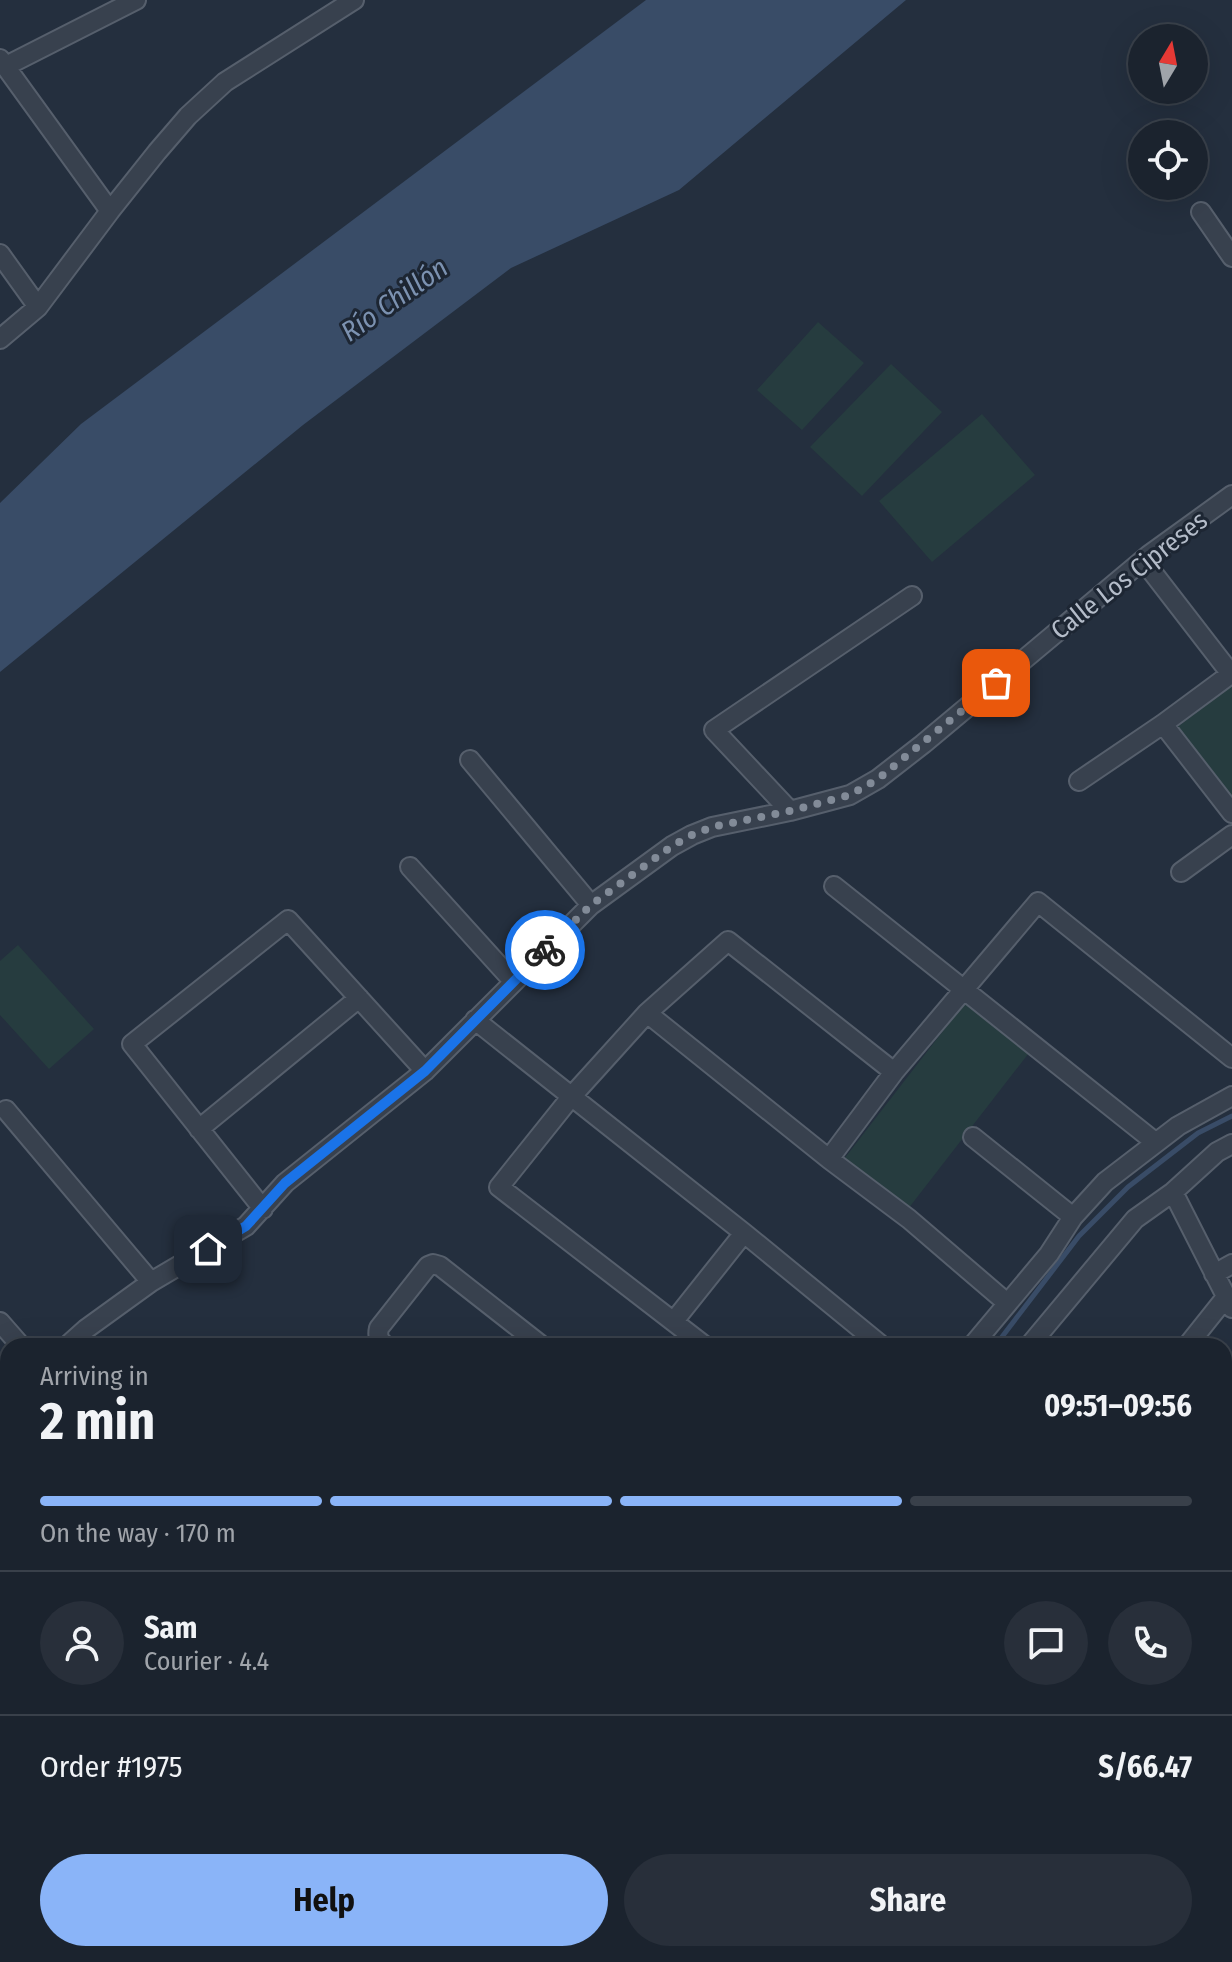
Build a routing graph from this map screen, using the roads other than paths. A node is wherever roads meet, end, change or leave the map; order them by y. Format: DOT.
graph roads {
  1 [pos="136,0"];
  2 [pos="354,0"];
  3 [pos="3,63"];
  4 [pos="110,211"];
  5 [pos="1201,212"];
  6 [pos="0,254"];
  7 [pos="1232,257"];
  8 [pos="38,307"];
  9 [pos="0,339"];
  10 [pos="1232,495"];
  11 [pos="1143,560"];
  12 [pos="912,596"];
  13 [pos="1231,674"];
  14 [pos="1163,724"];
  15 [pos="470,760"];
  16 [pos="1079,781"];
  17 [pos="790,811"];
  18 [pos="1232,813"];
  19 [pos="1232,835"];
  20 [pos="410,867"];
  21 [pos="1181,872"];
  22 [pos="834,886"];
  23 [pos="591,905"];
  24 [pos="513,981"];
  25 [pos="963,989"];
  26 [pos="359,998"];
  27 [pos="647,1013"];
  28 [pos="475,1020"];
  29 [pos="1232,1058"];
  30 [pos="425,1071"];
  31 [pos="894,1072"];
  32 [pos="1232,1096"];
  33 [pos="571,1097"];
  34 [pos="6,1110"];
  35 [pos="199,1129"];
  36 [pos="973,1137"];
  37 [pos="1155,1142"];
  38 [pos="1232,1144"];
  39 [pos="829,1159"];
  40 [pos="1173,1192"];
  41 [pos="263,1209"];
  42 [pos="1073,1217"];
  43 [pos="744,1233"];
  44 [pos="1232,1264"];
  45 [pos="1214,1274"];
  46 [pos="151,1282"];
  47 [pos="1229,1302"];
  48 [pos="1007,1303"];
  49 [pos="674,1321"];
  50 [pos="0,1322"];
  51 [pos="14,1338"];
  52 [pos="76,1338"];
  53 [pos="378,1338"];
  54 [pos="532,1338"];
  55 [pos="695,1338"];
  56 [pos="872,1338"];
  57 [pos="979,1338"];
  58 [pos="1036,1338"];
  59 [pos="1195,1338"];
  1 -- 3 [label="street"];
  2 -- 4 [label="street"];
  3 -- 4 [label="street"];
  4 -- 8 [label="street"];
  5 -- 7 [label="street"];
  6 -- 8 [label="street"];
  8 -- 9 [label="street"];
  10 -- 11 [label="street, Calle Los Cipreses"];
  11 -- 13 [label="street"];
  11 -- 17 [label="street, Calle Los Cipreses"];
  12 -- 17 [label="street"];
  13 -- 14 [label="street"];
  14 -- 16 [label="street"];
  14 -- 18 [label="street"];
  15 -- 23 [label="street"];
  17 -- 23 [label="street, Calle Los Cipreses"];
  19 -- 21 [label="street"];
  20 -- 24 [label="street"];
  22 -- 25 [label="street"];
  23 -- 24 [label="street, Calle Los Cipreses"];
  24 -- 28 [label="street, Calle Los Cipreses"];
  25 -- 29 [label="street"];
  25 -- 31 [label="street"];
  25 -- 37 [label="street"];
  26 -- 30 [label="street"];
  26 -- 35 [label="street"];
  26 -- 35 [label="street"];
  27 -- 31 [label="street"];
  27 -- 33 [label="street"];
  27 -- 39 [label="street"];
  28 -- 30 [label="street, Calle Los Cipreses"];
  28 -- 33 [label="street"];
  30 -- 41 [label="street, Calle Los Cipreses"];
  31 -- 39 [label="street"];
  32 -- 37 [label="street"];
  33 -- 43 [label="street"];
  33 -- 49 [label="street"];
  34 -- 46 [label="street"];
  35 -- 41 [label="street"];
  36 -- 42 [label="street"];
  37 -- 42 [label="street"];
  38 -- 40 [label="street"];
  39 -- 48 [label="street"];
  40 -- 45 [label="street"];
  40 -- 58 [label="street"];
  41 -- 46 [label="street, Calle Los Cipreses"];
  42 -- 48 [label="street"];
  43 -- 49 [label="street"];
  43 -- 56 [label="street"];
  44 -- 45 [label="street"];
  45 -- 47 [label="street"];
  46 -- 52 [label="street, Calle Los Cipreses"];
  47 -- 59 [label="street"];
  48 -- 57 [label="street"];
  49 -- 55 [label="street"];
  50 -- 51 [label="street"];
  53 -- 54 [label="street"];
}
